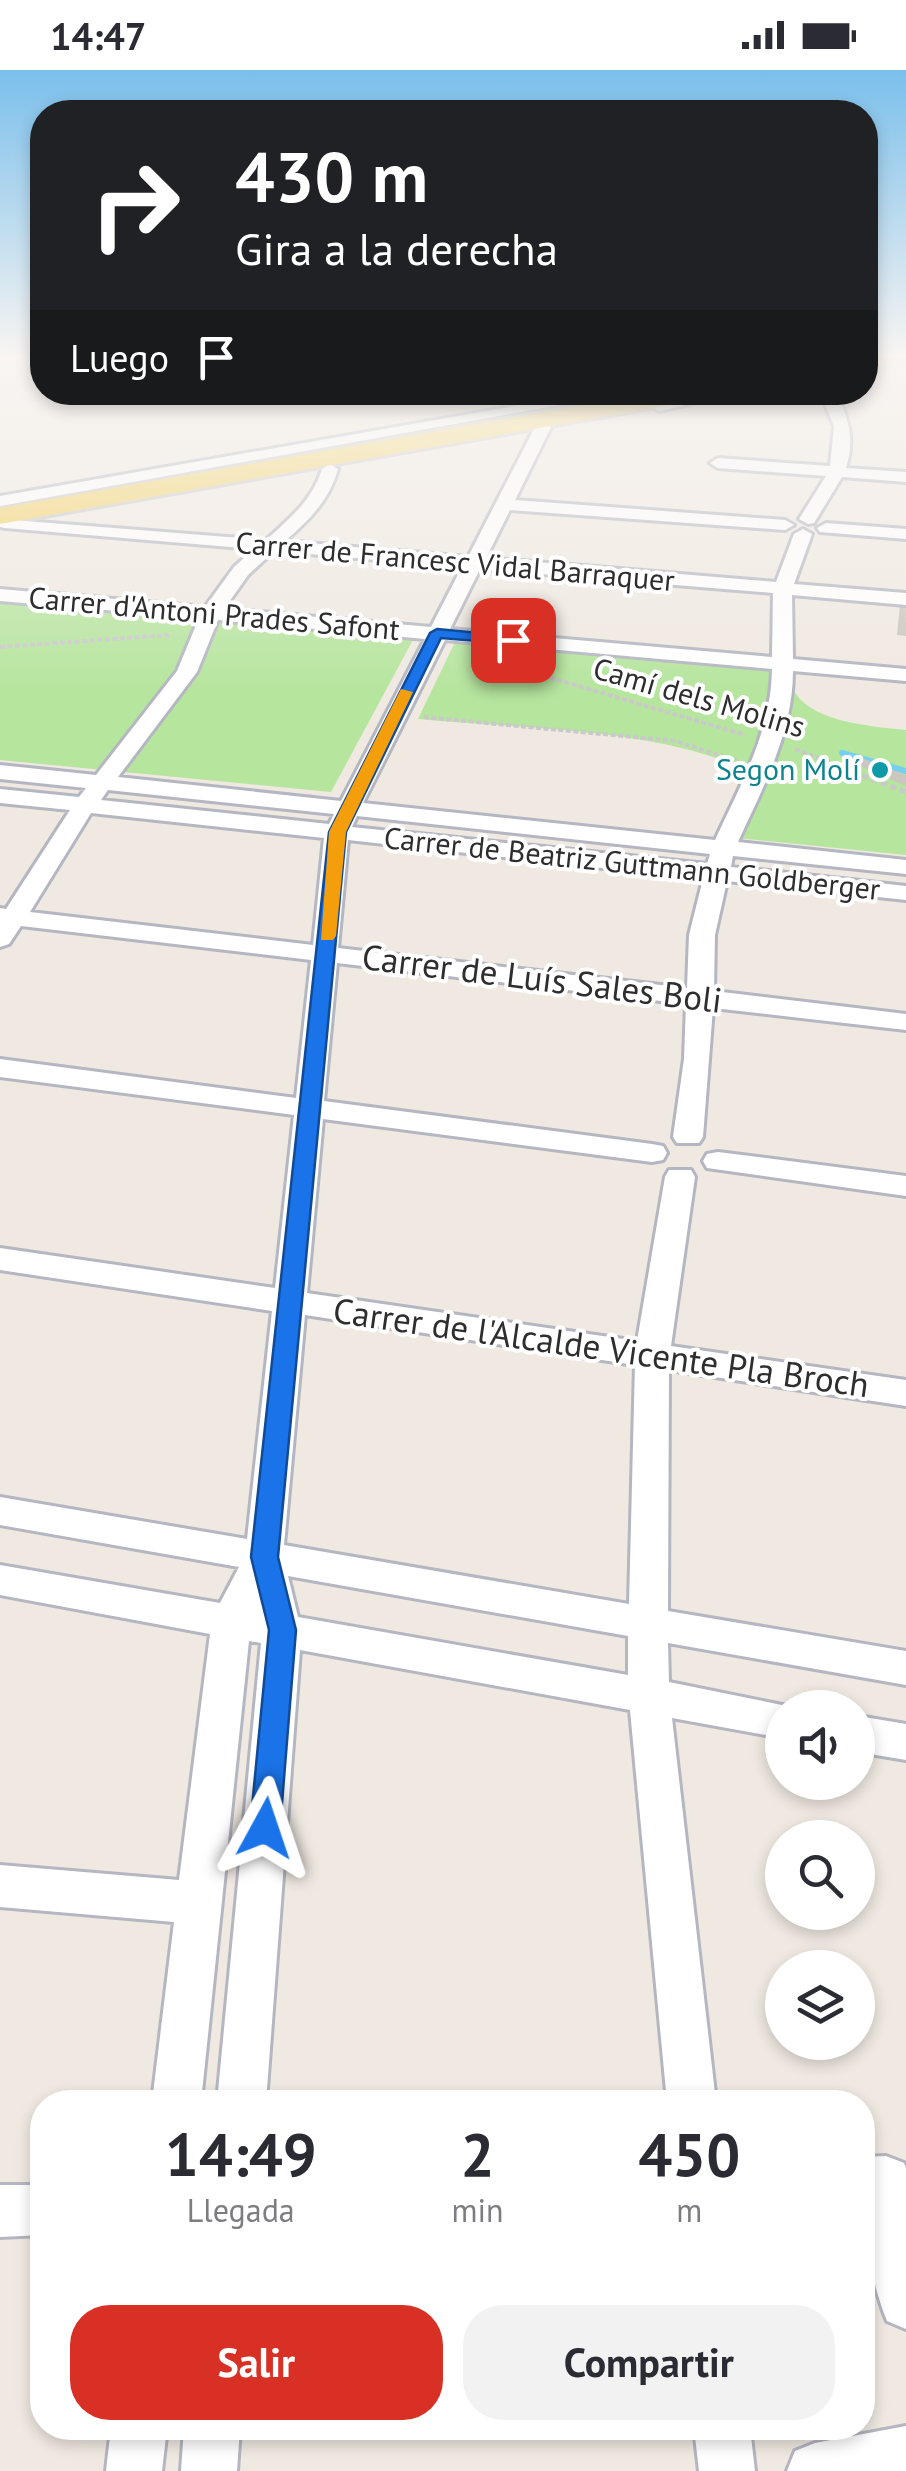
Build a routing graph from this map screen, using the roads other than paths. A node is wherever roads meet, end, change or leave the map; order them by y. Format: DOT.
graph roads {
  1 [pos="236,468"];
  2 [pos="248,468"];
  3 [pos="265,468"];
  4 [pos="287,468"];
  5 [pos="522,468"];
  6 [pos="784,468"];
  7 [pos="837,468"];
  8 [pos="330,469"];
  9 [pos="836,472"];
  10 [pos="906,477"];
  11 [pos="504,504"];
  12 [pos="1,514"];
  13 [pos="806,526"];
  14 [pos="906,534"];
  15 [pos="270,547"];
  16 [pos="473,563"];
  17 [pos="783,589"];
  18 [pos="0,595"];
  19 [pos="906,599"];
  20 [pos="211,614"];
  21 [pos="437,633"];
  22 [pos="779,664"];
  23 [pos="906,675"];
  24 [pos="0,772"];
  25 [pos="101,783"];
  26 [pos="0,796"];
  27 [pos="84,806"];
  28 [pos="342,820"];
  29 [pos="723,848"];
  30 [pos="906,867"];
  31 [pos="716,873"];
  32 [pos="906,893"];
  33 [pos="4,924"];
  34 [pos="325,954"];
  35 [pos="697,998"];
  36 [pos="906,1022"];
  37 [pos="0,1068"];
  38 [pos="310,1108"];
  39 [pos="688,1136"];
  40 [pos="718,1161"];
  41 [pos="666,1165"];
  42 [pos="906,1186"];
  43 [pos="0,1259"];
  44 [pos="290,1302"];
  45 [pos="652,1356"];
  46 [pos="906,1393"];
  47 [pos="0,1511"];
  48 [pos="264,1557"];
  49 [pos="0,1580"];
  50 [pos="231,1621"];
  51 [pos="648,1623"];
  52 [pos="282,1630"];
  53 [pos="906,1668"];
  54 [pos="649,1696"];
  55 [pos="765,1717"];
  56 [pos="875,1737"];
  57 [pos="906,1742"];
  58 [pos="0,1886"];
  59 [pos="199,1903"];
  60 [pos="177,2090"];
  61 [pos="242,2090"];
  62 [pos="690,2090"];
  63 [pos="875,2181"];
  64 [pos="30,2211"];
  65 [pos="0,2212"];
  66 [pos="906,2302"];
  67 [pos="138,2440"];
  68 [pos="211,2440"];
  69 [pos="723,2440"];
  70 [pos="906,2454"];
  71 [pos="134,2471"];
  72 [pos="208,2471"];
  73 [pos="726,2471"];
  74 [pos="815,2471"];
  1 -- 12 [label="street"];
  2 -- 12 [label="main road"];
  3 -- 12 [label="main road"];
  4 -- 12 [label="street"];
  5 -- 11 [label="street"];
  6 -- 9 [label="street"];
  7 -- 9 [label="street"];
  8 -- 15 [label="street"];
  9 -- 10 [label="street"];
  9 -- 13 [label="street"];
  11 -- 13 [label="street"];
  11 -- 16 [label="street"];
  12 -- 15 [label="street, Carrer de Francesc Vidal Barraquer"];
  13 -- 14 [label="street"];
  13 -- 17 [label="street"];
  15 -- 16 [label="street, Carrer de Francesc Vidal Barraquer"];
  15 -- 20 [label="street"];
  16 -- 17 [label="street, Carrer de Francesc Vidal Barraquer"];
  16 -- 21 [label="street"];
  17 -- 19 [label="street, Carrer de Francesc Vidal Barraquer"];
  17 -- 22 [label="street"];
  18 -- 20 [label="street, Carrer d'Antoni Prades Safont"];
  20 -- 21 [label="street, Carrer d'Antoni Prades Safont"];
  20 -- 25 [label="street"];
  21 -- 22 [label="street, Carrer d'Antoni Prades Safont"];
  21 -- 28 [label="street"];
  22 -- 23 [label="street, Carrer d'Antoni Prades Safont"];
  22 -- 29 [label="street"];
  24 -- 25 [label="street, Carrer de Beatriz Guttmann Goldberger"];
  25 -- 27 [label="street"];
  25 -- 28 [label="street, Carrer de Beatriz Guttmann Goldberger"];
  26 -- 27 [label="street, Carrer de Beatriz Guttmann Goldberger"];
  27 -- 28 [label="street, Carrer de Beatriz Guttmann Goldberger"];
  27 -- 33 [label="street"];
  28 -- 29 [label="street, Carrer de Beatriz Guttmann Goldberger"];
  28 -- 31 [label="street, Carrer de Beatriz Guttmann Goldberger"];
  28 -- 34 [label="street"];
  29 -- 30 [label="street, Carrer de Beatriz Guttmann Goldberger"];
  29 -- 31 [label="street"];
  31 -- 32 [label="street, Carrer de Beatriz Guttmann Goldberger"];
  31 -- 35 [label="street"];
  33 -- 34 [label="street, Carrer de Luís Sales Boli"];
  34 -- 35 [label="street, Carrer de Luís Sales Boli"];
  34 -- 38 [label="street"];
  35 -- 36 [label="street, Carrer de Luís Sales Boli"];
  35 -- 39 [label="street"];
  37 -- 38 [label="street"];
  38 -- 41 [label="street"];
  38 -- 44 [label="street"];
  39 -- 40 [label="street"];
  39 -- 41 [label="street"];
  40 -- 41 [label="street"];
  40 -- 42 [label="street"];
  41 -- 45 [label="street"];
  43 -- 44 [label="street, Carrer de l'Alcalde Vicente Pla Broch"];
  44 -- 45 [label="street, Carrer de l'Alcalde Vicente Pla Broch"];
  44 -- 48 [label="street"];
  45 -- 46 [label="street, Carrer de l'Alcalde Vicente Pla Broch"];
  45 -- 51 [label="street"];
  47 -- 48 [label="street"];
  48 -- 50 [label="street"];
  48 -- 51 [label="street"];
  48 -- 52 [label="street"];
  49 -- 50 [label="street"];
  50 -- 52 [label="street"];
  50 -- 59 [label="street"];
  51 -- 53 [label="street"];
  51 -- 54 [label="street"];
  52 -- 54 [label="street"];
  52 -- 61 [label="street"];
  54 -- 55 [label="street"];
  54 -- 62 [label="street"];
  56 -- 57 [label="street"];
  58 -- 59 [label="street"];
  59 -- 60 [label="street"];
  63 -- 66 [label="street"];
  64 -- 65 [label="street"];
  67 -- 71 [label="street"];
  68 -- 72 [label="street"];
  69 -- 73 [label="street"];
  70 -- 74 [label="street"];
}
